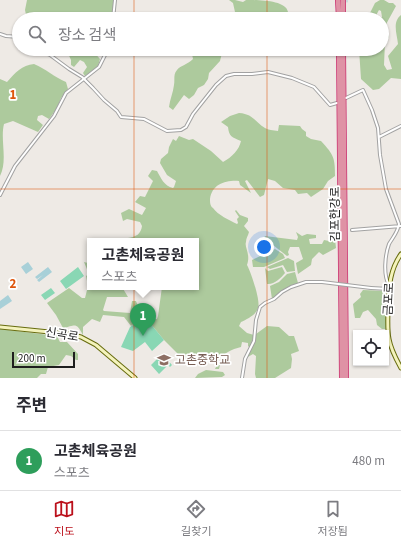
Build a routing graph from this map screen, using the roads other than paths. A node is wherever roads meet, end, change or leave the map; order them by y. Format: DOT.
graph roads {
  1 [pos="116,0"];
  2 [pos="338,0"];
  3 [pos="342,0"];
  4 [pos="114,12"];
  5 [pos="339,12"];
  6 [pos="343,12"];
  7 [pos="0,34"];
  8 [pos="12,36"];
  9 [pos="51,56"];
  10 [pos="104,56"];
  11 [pos="339,56"];
  12 [pos="343,56"];
  13 [pos="85,79"];
  14 [pos="346,98"];
  15 [pos="336,103"];
  16 [pos="401,126"];
  17 [pos="379,137"];
  18 [pos="0,195"];
  19 [pos="400,227"];
  20 [pos="352,230"];
  21 [pos="401,254"];
  22 [pos="386,270"];
  23 [pos="392,270"];
  24 [pos="389,287"];
  25 [pos="0,328"];
  26 [pos="401,368"];
  27 [pos="135,378"];
  28 [pos="242,378"];
  29 [pos="342,378"];
  30 [pos="346,378"];
  1 -- 4 [label="street"];
  2 -- 5 [label="highway"];
  3 -- 6 [label="highway"];
  7 -- 8 [label="street"];
  9 -- 13 [label="street"];
  10 -- 13 [label="street"];
  11 -- 29 [label="highway, 김포한강로"];
  12 -- 30 [label="highway, 김포한강로"];
  13 -- 15 [label="street"];
  13 -- 18 [label="street"];
  14 -- 17 [label="street"];
  16 -- 17 [label="street"];
  17 -- 19 [label="street"];
  19 -- 20 [label="street"];
  19 -- 22 [label="street"];
  21 -- 23 [label="street, 금포로"];
  22 -- 23 [label="street"];
  22 -- 24 [label="street"];
  23 -- 24 [label="street, 금포로"];
  24 -- 26 [label="street, 금포로"];
  24 -- 28 [label="street, bridge"];
  25 -- 27 [label="street, 신곡로"];
}
